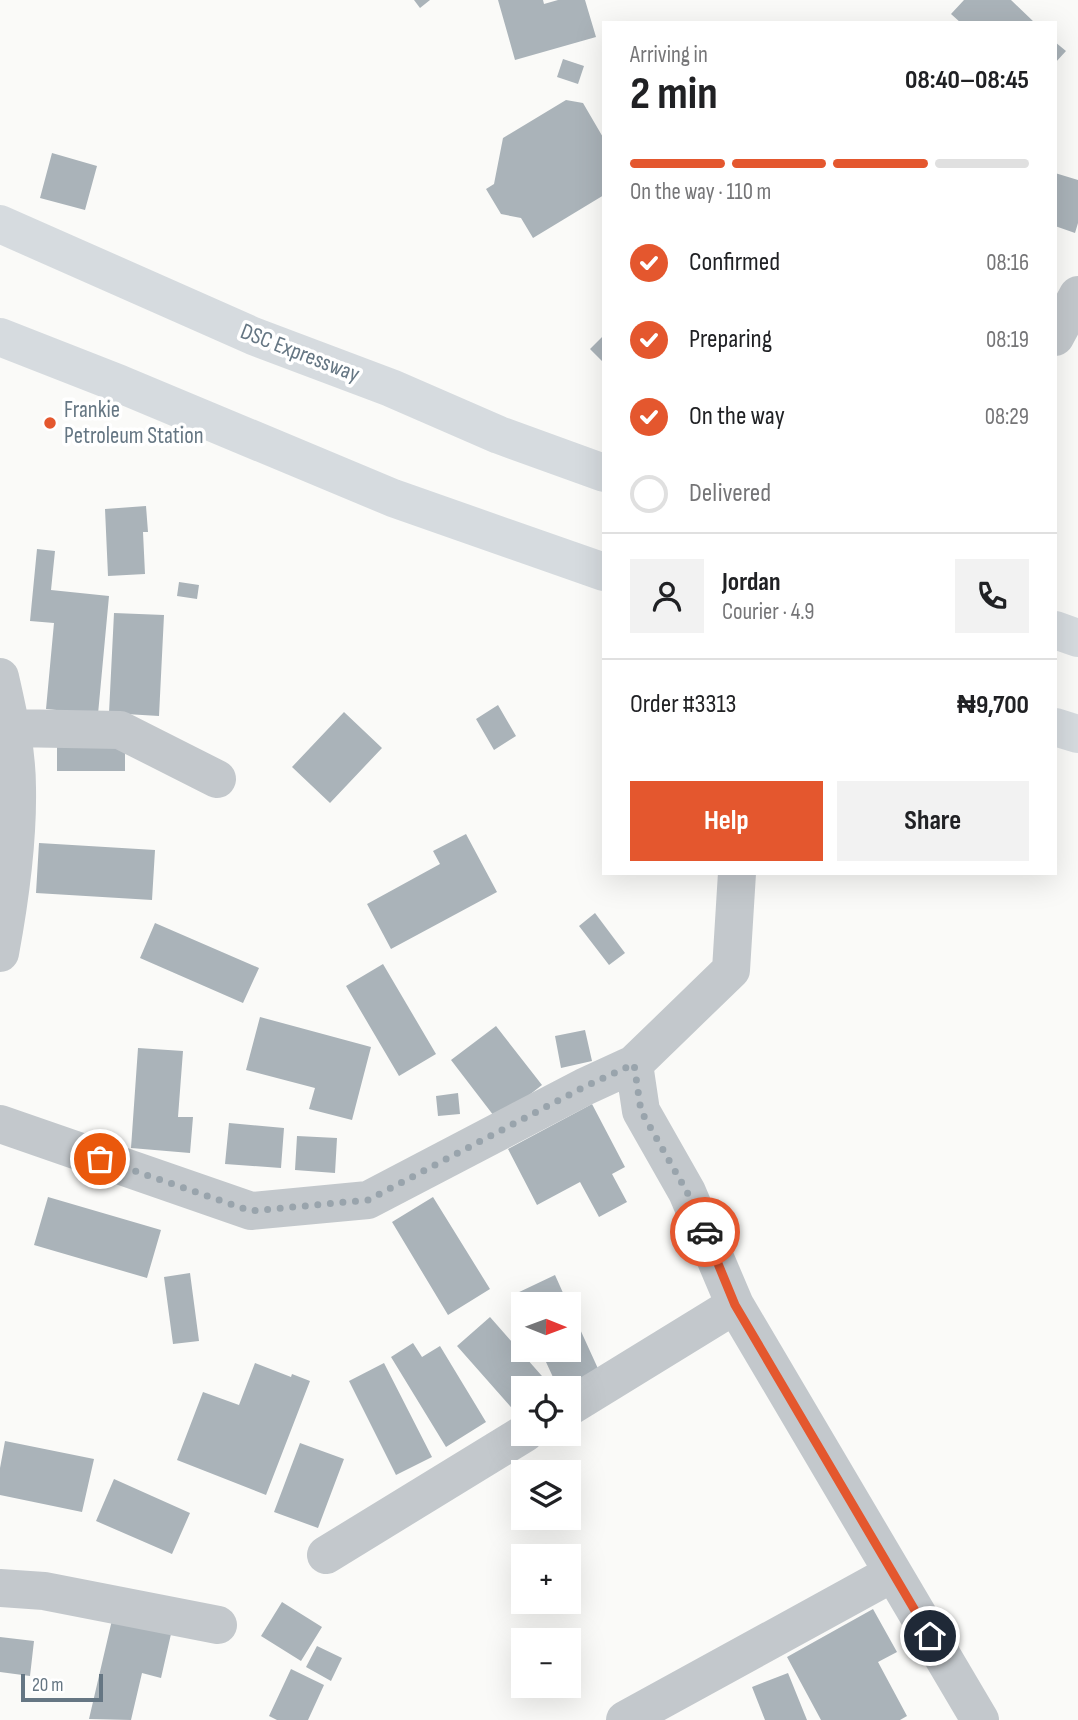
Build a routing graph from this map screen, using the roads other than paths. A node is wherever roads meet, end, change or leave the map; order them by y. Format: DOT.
graph roads {
  1 [pos="0,224"];
  2 [pos="1078,295"];
  3 [pos="1057,333"];
  4 [pos="0,337"];
  5 [pos="602,472"];
  6 [pos="602,571"];
  7 [pos="1057,631"];
  8 [pos="1078,638"];
  9 [pos="0,677"];
  10 [pos="6,726"];
  11 [pos="1057,728"];
  12 [pos="1078,734"];
  13 [pos="217,779"];
  14 [pos="737,875"];
  15 [pos="0,953"];
  16 [pos="634,1064"];
  17 [pos="0,1125"];
  18 [pos="735,1305"];
  19 [pos="581,1400"];
  20 [pos="511,1442"];
  21 [pos="326,1555"];
  22 [pos="893,1573"];
  23 [pos="0,1588"];
  24 [pos="218,1625"];
  25 [pos="625,1720"];
  26 [pos="980,1720"];
  1 -- 5 [label="main road, DSC Expressway"];
  2 -- 3 [label="street"];
  4 -- 6 [label="main road"];
  7 -- 8 [label="main road"];
  9 -- 10 [label="street"];
  10 -- 13 [label="street"];
  10 -- 15 [label="street"];
  11 -- 12 [label="main road"];
  14 -- 16 [label="street"];
  16 -- 17 [label="street"];
  16 -- 18 [label="street"];
  18 -- 19 [label="street"];
  18 -- 22 [label="street"];
  20 -- 21 [label="street"];
  22 -- 25 [label="street"];
  22 -- 26 [label="street"];
  23 -- 24 [label="street"];
}
